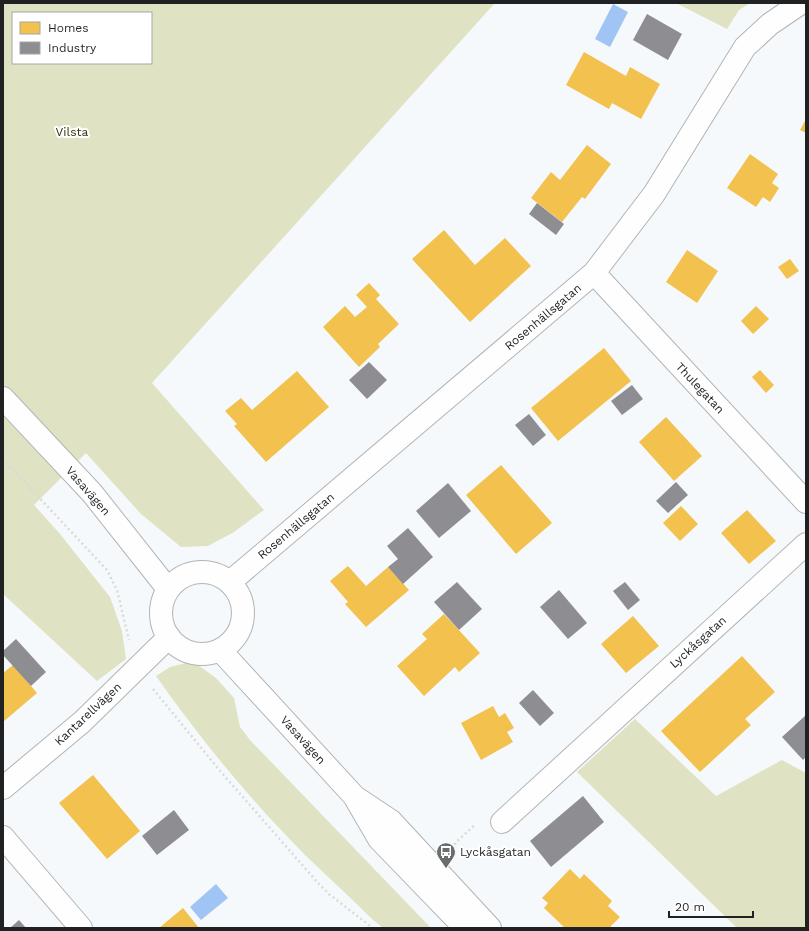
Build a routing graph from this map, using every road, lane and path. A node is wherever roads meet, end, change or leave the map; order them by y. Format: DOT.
graph roads {
  1 [pos="801,3"];
  2 [pos="594,273"];
  3 [pos="3,398"];
  4 [pos="3,459"];
  5 [pos="12,468"];
  6 [pos="3,469"];
  7 [pos="806,502"];
  8 [pos="806,544"];
  9 [pos="230,582"];
  10 [pos="168,589"];
  11 [pos="170,637"];
  12 [pos="220,650"];
  13 [pos="139,667"];
  14 [pos="3,788"];
  15 [pos="354,796"];
  16 [pos="502,822"];
  17 [pos="3,837"];
  18 [pos="451,854"];
  19 [pos="81,928"];
  20 [pos="373,928"];
  21 [pos="465,928"];
  22 [pos="490,928"];
  1 -- 2 [label="street, Rosenhällsgatan"];
  2 -- 7 [label="street, Thulegatan"];
  2 -- 9 [label="street, Rosenhällsgatan"];
  3 -- 10 [label="street, Vasavägen"];
  4 -- 5 [label="path"];
  5 -- 6 [label="path"];
  5 -- 13 [label="path"];
  8 -- 16 [label="street, Lyckåsgatan"];
  9 -- 10 [label="street"];
  9 -- 12 [label="street"];
  10 -- 11 [label="street"];
  11 -- 12 [label="street"];
  11 -- 13 [label="street, Kantarellvägen"];
  12 -- 15 [label="street, Vasavägen"];
  13 -- 14 [label="street, Kantarellvägen"];
  13 -- 20 [label="path"];
  15 -- 21 [label="street, Vasavägen"];
  15 -- 22 [label="street, Vasavägen"];
  16 -- 18 [label="path"];
  17 -- 19 [label="street"];
}
